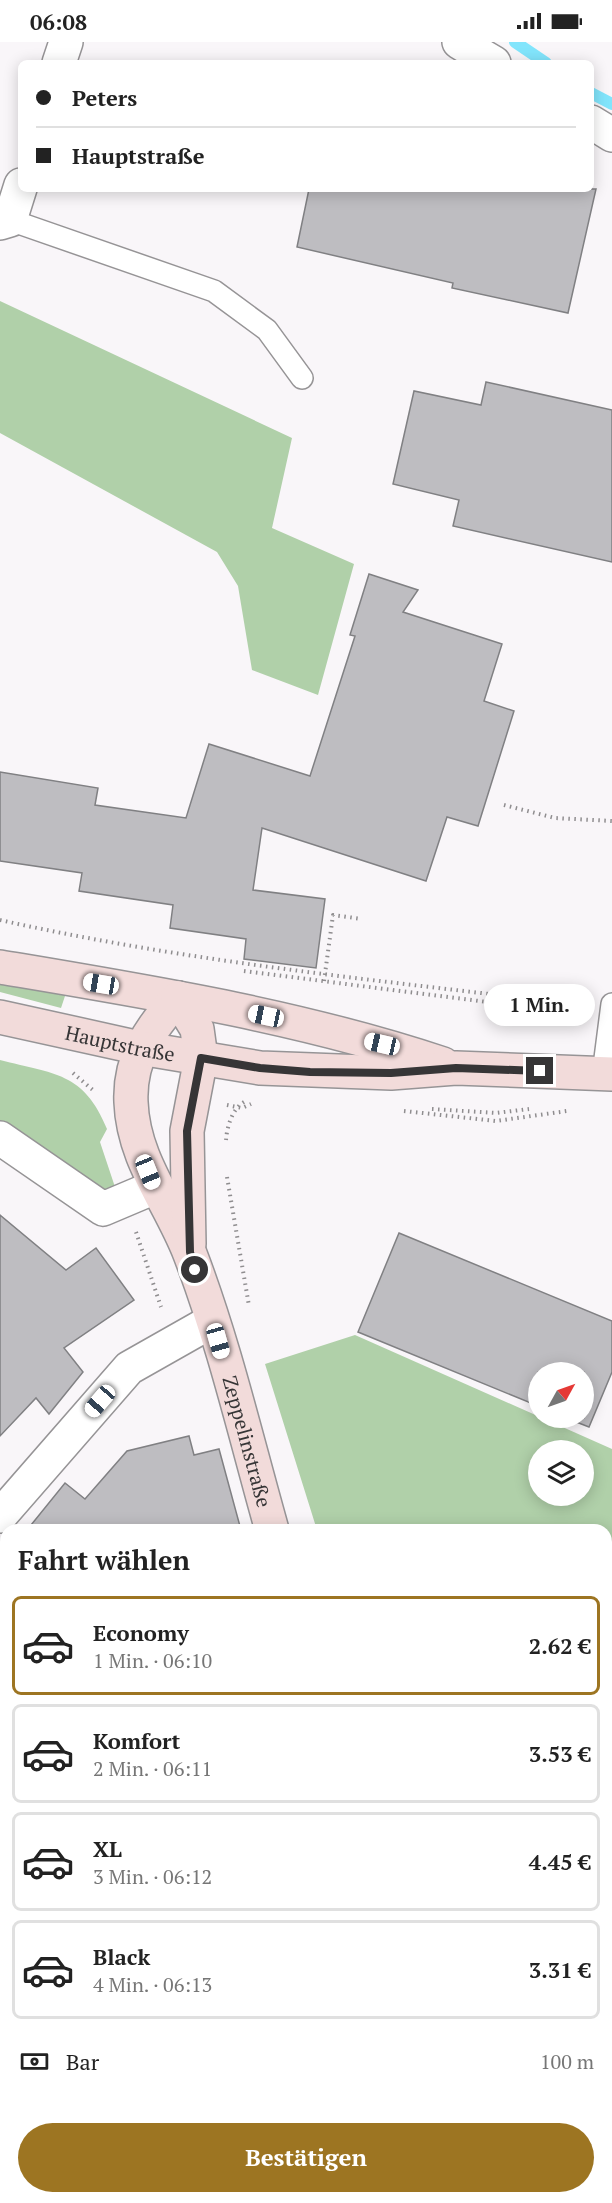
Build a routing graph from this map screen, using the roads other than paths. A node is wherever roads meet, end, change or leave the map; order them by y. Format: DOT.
graph roads {
  1 [pos="66,42"];
  2 [pos="459,42"];
  3 [pos="60,60"];
  4 [pos="489,60"];
  5 [pos="594,124"];
  6 [pos="612,135"];
  7 [pos="18,192"];
  8 [pos="5,221"];
  9 [pos="302,378"];
  10 [pos="0,967"];
  11 [pos="178,998"];
  12 [pos="611,1010"];
  13 [pos="0,1017"];
  14 [pos="141,1048"];
  15 [pos="201,1058"];
  16 [pos="456,1068"];
  17 [pos="607,1074"];
  18 [pos="0,1138"];
  19 [pos="141,1193"];
  20 [pos="190,1252"];
  21 [pos="212,1321"];
  22 [pos="0,1516"];
  23 [pos="270,1524"];
  1 -- 3 [label="street"];
  2 -- 4 [label="street"];
  5 -- 6 [label="street"];
  7 -- 8 [label="street"];
  8 -- 9 [label="lane"];
  10 -- 11 [label="main road, Hauptstraße"];
  11 -- 14 [label="main road, Zeppelinstraße"];
  11 -- 15 [label="main road, Zeppelinstraße"];
  11 -- 16 [label="main road, Hauptstraße"];
  12 -- 17 [label="lane"];
  13 -- 14 [label="main road, Hauptstraße"];
  14 -- 15 [label="main road, Hauptstraße"];
  14 -- 19 [label="main road, Zeppelinstraße"];
  15 -- 16 [label="main road, Hauptstraße"];
  15 -- 20 [label="main road, Zeppelinstraße"];
  16 -- 17 [label="main road, Hauptstraße"];
  18 -- 19 [label="street"];
  19 -- 20 [label="main road, Zeppelinstraße"];
  20 -- 21 [label="main road, Zeppelinstraße"];
  21 -- 22 [label="street"];
  21 -- 23 [label="main road, Zeppelinstraße"];
}
